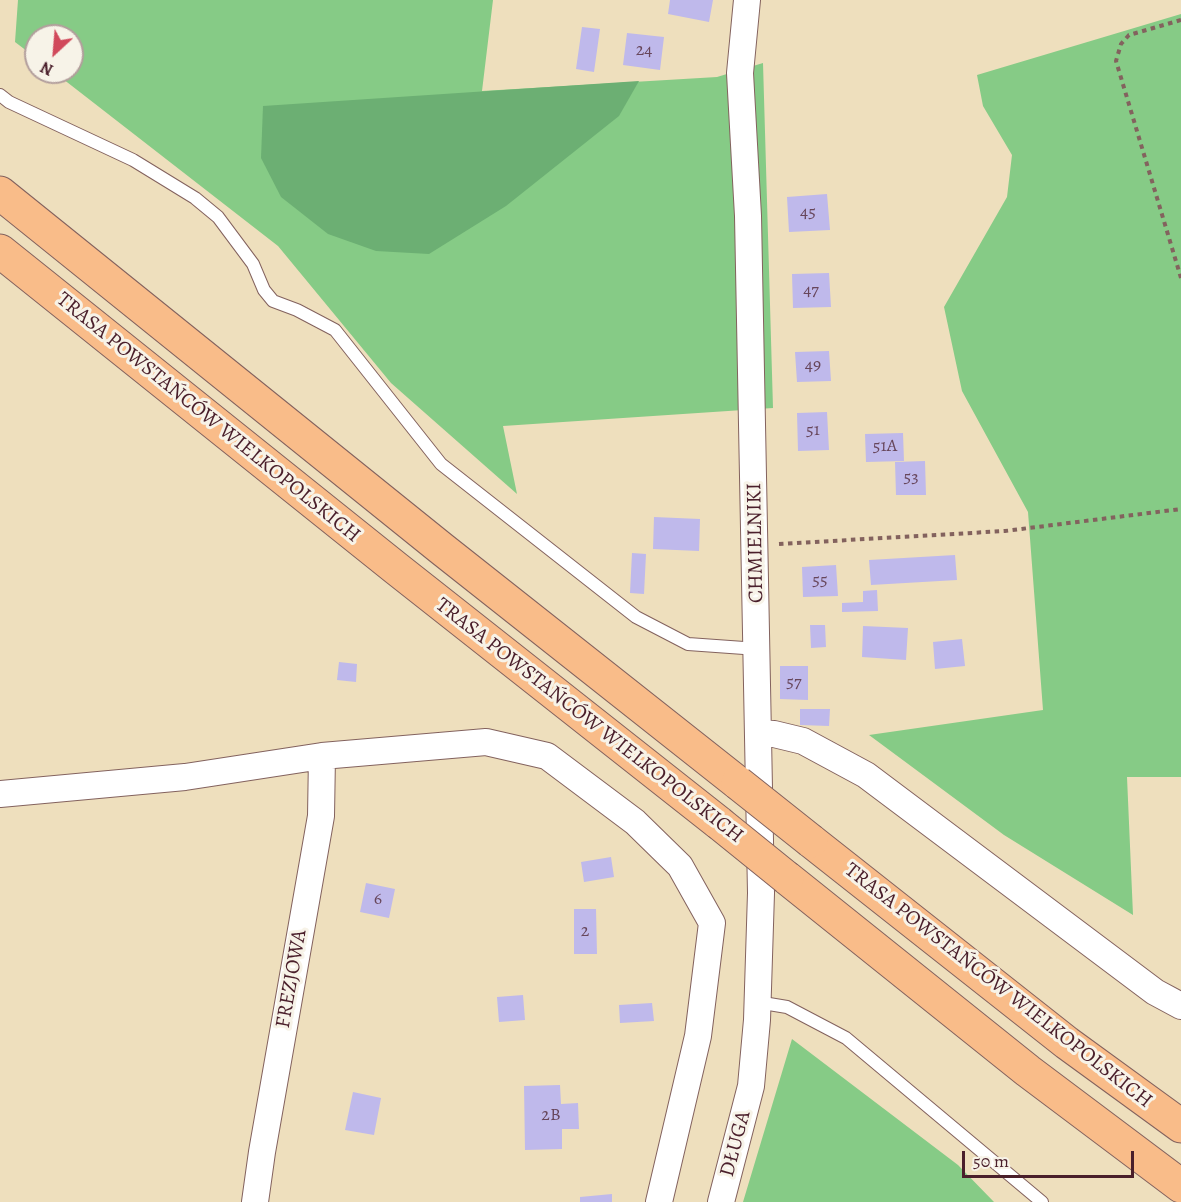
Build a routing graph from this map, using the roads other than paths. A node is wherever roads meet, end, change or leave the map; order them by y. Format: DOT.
graph roads {
  1 [pos="747,0"];
  2 [pos="0,95"];
  3 [pos="0,193"];
  4 [pos="0,251"];
  5 [pos="758,650"];
  6 [pos="759,733"];
  7 [pos="322,756"];
  8 [pos="0,794"];
  9 [pos="757,1002"];
  10 [pos="1181,1006"];
  11 [pos="751,1086"];
  12 [pos="1181,1126"];
  13 [pos="1181,1186"];
  14 [pos="255,1202"];
  15 [pos="659,1202"];
  16 [pos="720,1202"];
  17 [pos="1042,1202"];
  1 -- 5 [label="street, CHMIELNIKI"];
  2 -- 5 [label="lane"];
  3 -- 12 [label="highway, TRASA POWSTAŃCÓW WIELKOPOLSKICH, bridge"];
  4 -- 13 [label="highway, TRASA POWSTAŃCÓW WIELKOPOLSKICH, bridge"];
  5 -- 6 [label="street, CHMIELNIKI"];
  6 -- 9 [label="street, CHMIELNIKI"];
  6 -- 10 [label="street"];
  7 -- 8 [label="street"];
  7 -- 14 [label="street, FREZJOWA"];
  7 -- 15 [label="street"];
  9 -- 11 [label="street, CHMIELNIKI"];
  9 -- 17 [label="lane"];
  11 -- 16 [label="street, DŁUGA"];
}
